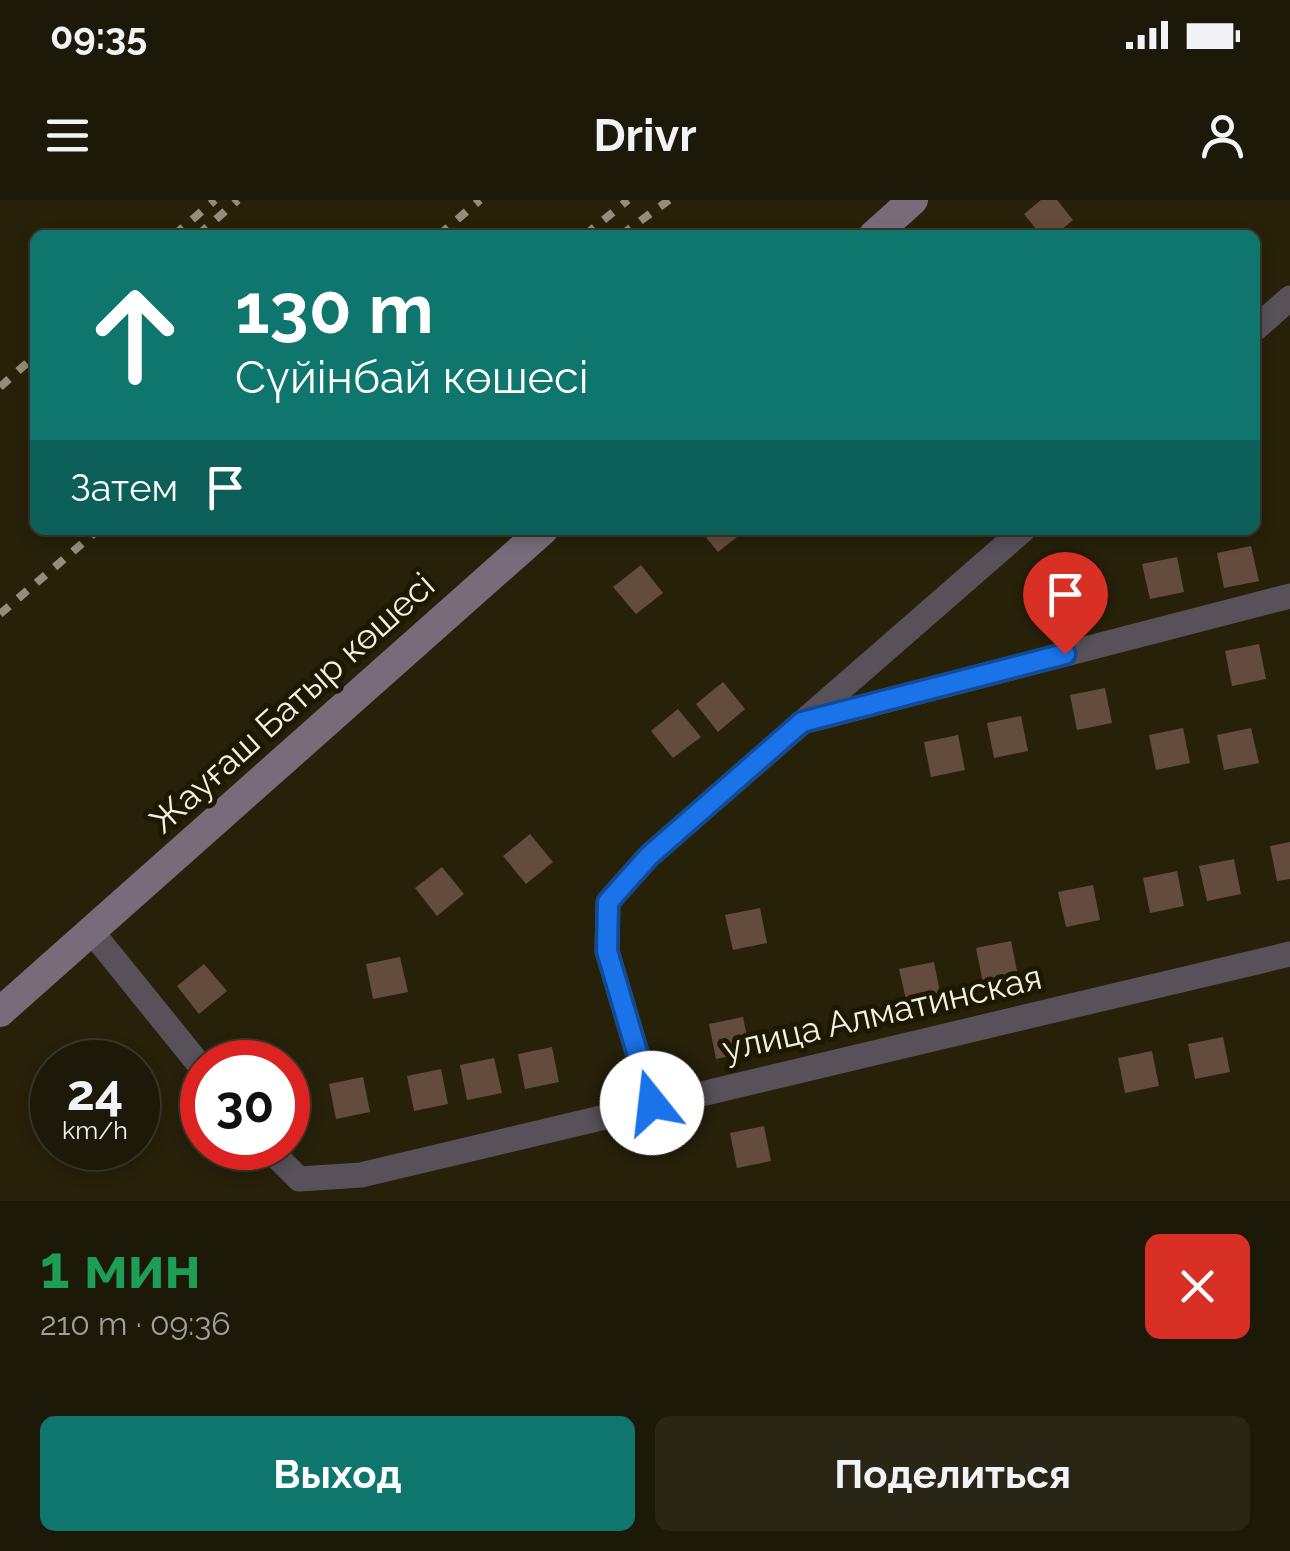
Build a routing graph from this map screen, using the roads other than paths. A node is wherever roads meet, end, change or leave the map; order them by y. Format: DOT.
graph roads {
  1 [pos="914,200"];
  2 [pos="880,230"];
  3 [pos="1290,298"];
  4 [pos="1260,325"];
  5 [pos="537,535"];
  6 [pos="1017,535"];
  7 [pos="1290,596"];
  8 [pos="802,722"];
  9 [pos="92,932"];
  10 [pos="1290,954"];
  11 [pos="5,998"];
  12 [pos="180,1041"];
  13 [pos="652,1103"];
  14 [pos="290,1170"];
  1 -- 2 [label="main road"];
  3 -- 4 [label="street"];
  5 -- 9 [label="main road, Жауғаш Батыр көшесі"];
  6 -- 8 [label="street"];
  7 -- 8 [label="street"];
  8 -- 13 [label="street"];
  9 -- 11 [label="main road, Жауғаш Батыр көшесі"];
  9 -- 12 [label="street"];
  10 -- 13 [label="street, улица Алматинская"];
  13 -- 14 [label="street, улица Алматинская"];
}
